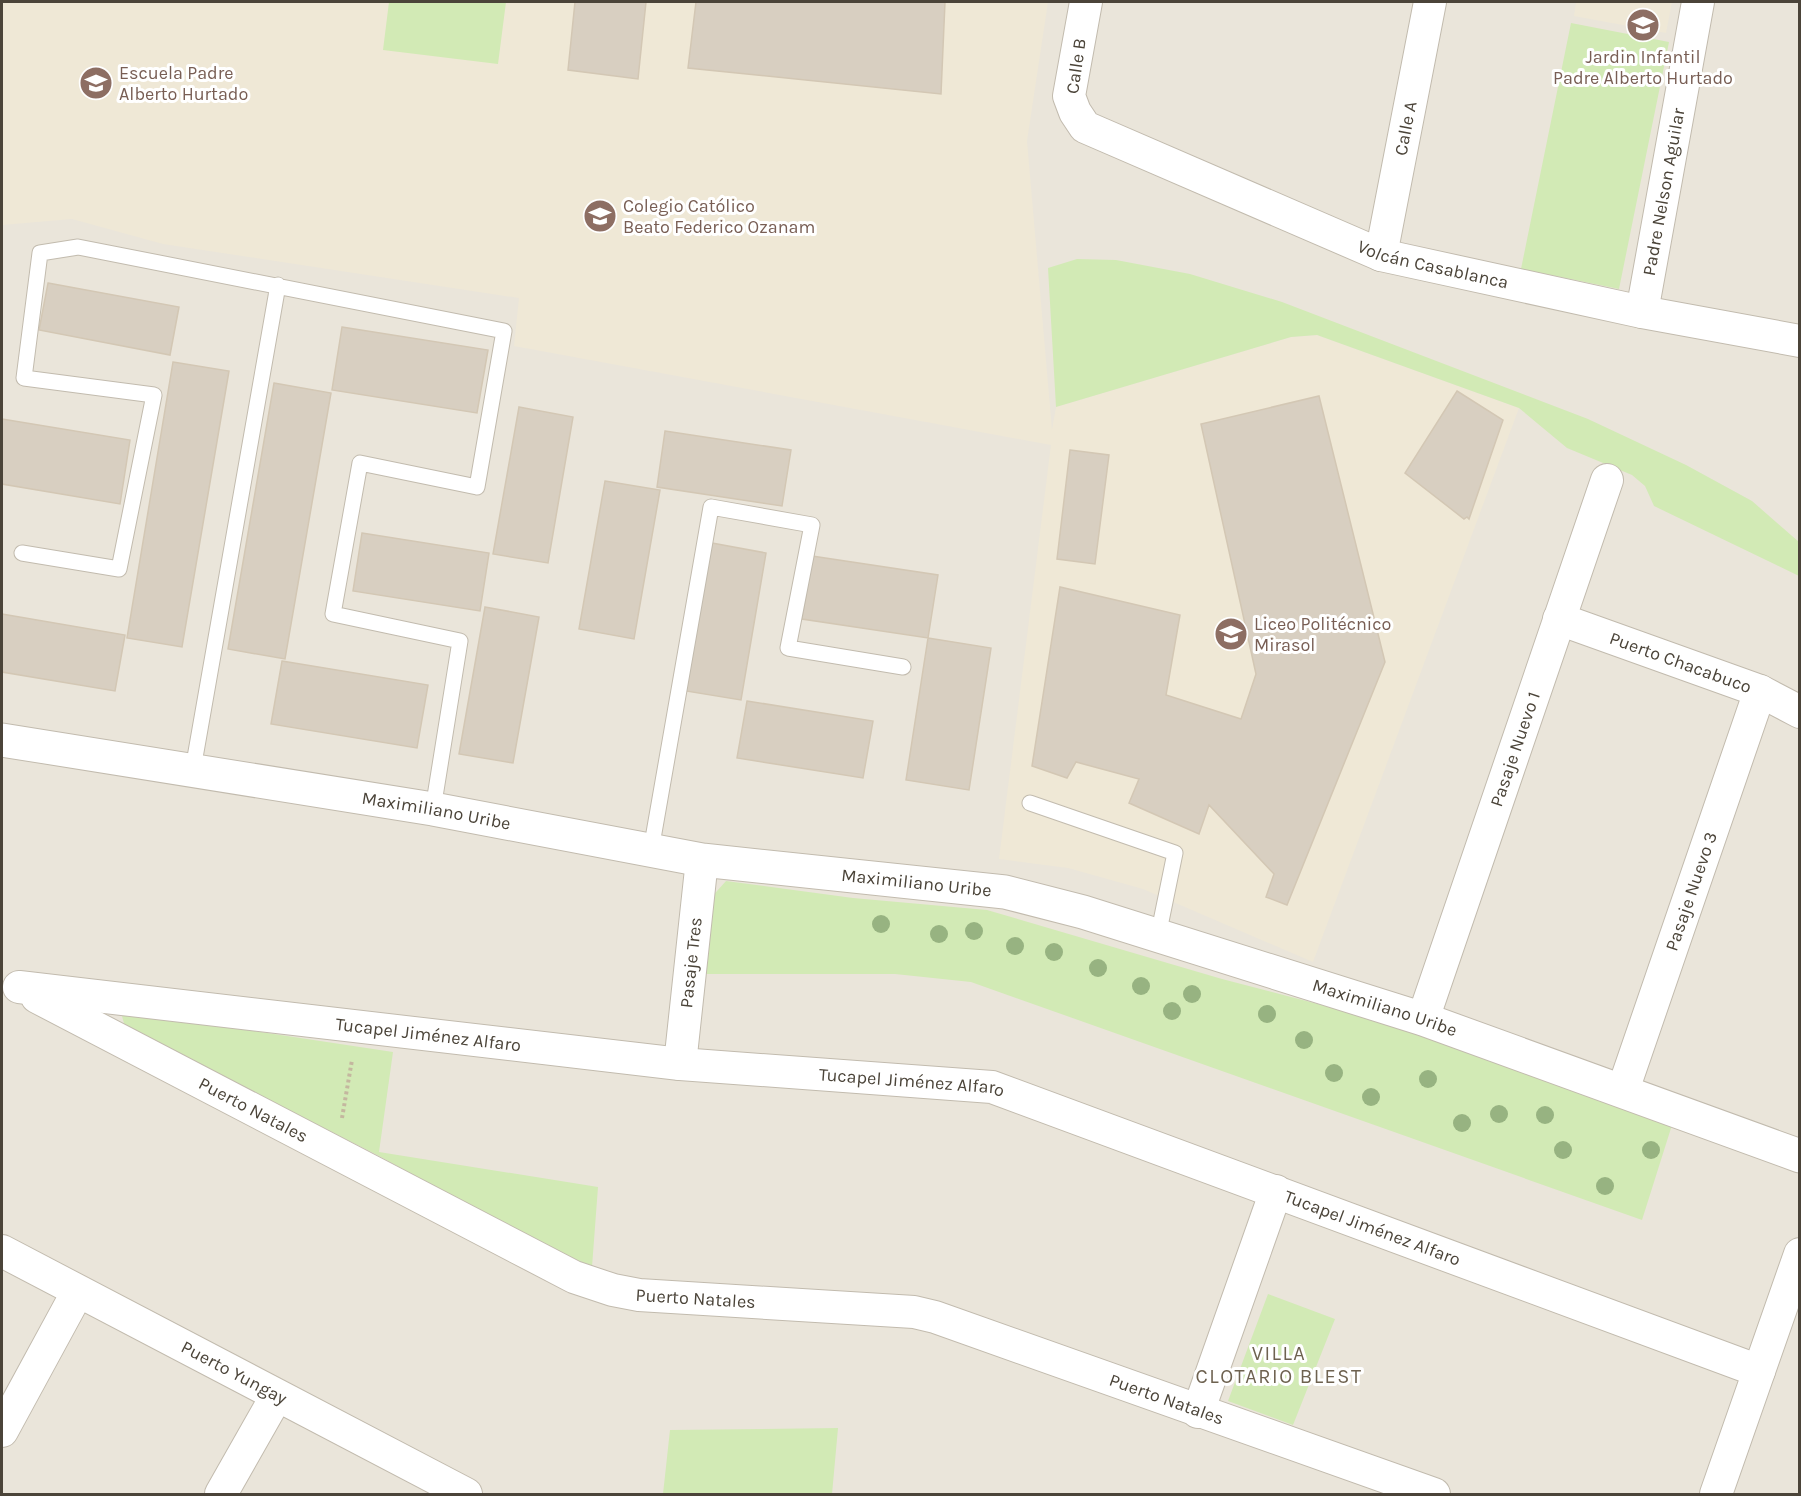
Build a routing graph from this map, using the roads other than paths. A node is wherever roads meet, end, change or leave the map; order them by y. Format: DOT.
graph roads {
  1 [pos="1086,2"];
  2 [pos="1430,2"];
  3 [pos="1698,2"];
  4 [pos="1085,127"];
  5 [pos="1381,255"];
  6 [pos="278,285"];
  7 [pos="1642,312"];
  8 [pos="1800,341"];
  9 [pos="1607,480"];
  10 [pos="22,553"];
  11 [pos="1559,619"];
  12 [pos="903,667"];
  13 [pos="1760,691"];
  14 [pos="1800,712"];
  15 [pos="2,740"];
  16 [pos="193,769"];
  17 [pos="1030,803"];
  18 [pos="433,809"];
  19 [pos="651,850"];
  20 [pos="702,860"];
  21 [pos="1158,936"];
  22 [pos="10,983"];
  23 [pos="1423,1019"];
  24 [pos="680,1064"];
  25 [pos="1623,1090"];
  26 [pos="1800,1156"];
  27 [pos="1276,1191"];
  28 [pos="2,1251"];
  29 [pos="1800,1254"];
  30 [pos="77,1293"];
  31 [pos="1759,1371"];
  32 [pos="276,1397"];
  33 [pos="1198,1412"];
  34 [pos="2,1431"];
  35 [pos="221,1494"];
  36 [pos="466,1494"];
  37 [pos="1434,1494"];
  38 [pos="1716,1494"];
  1 -- 4 [label="street, Calle B"];
  2 -- 5 [label="street, Calle A"];
  3 -- 7 [label="street, Padre Nelson Aguilar"];
  4 -- 5 [label="street, Volcán Casablanca"];
  5 -- 7 [label="street, Volcán Casablanca"];
  6 -- 10 [label="lane"];
  6 -- 16 [label="lane"];
  6 -- 18 [label="lane"];
  7 -- 8 [label="street, Volcán Casablanca"];
  9 -- 11 [label="street, Pasaje Nuevo 1"];
  11 -- 13 [label="street, Puerto Chacabuco"];
  11 -- 23 [label="street, Pasaje Nuevo 1"];
  12 -- 19 [label="lane"];
  13 -- 14 [label="street, Puerto Chacabuco"];
  13 -- 25 [label="street, Pasaje Nuevo 3"];
  15 -- 16 [label="street, Maximiliano Uribe"];
  16 -- 18 [label="street, Maximiliano Uribe"];
  17 -- 21 [label="lane"];
  18 -- 19 [label="street, Maximiliano Uribe"];
  19 -- 20 [label="street, Maximiliano Uribe"];
  20 -- 21 [label="street, Maximiliano Uribe"];
  20 -- 24 [label="street, Pasaje Tres"];
  21 -- 23 [label="street, Maximiliano Uribe"];
  22 -- 24 [label="street, Tucapel Jiménez Alfaro"];
  22 -- 33 [label="street, Puerto Natales"];
  23 -- 25 [label="street, Maximiliano Uribe"];
  24 -- 27 [label="street, Tucapel Jiménez Alfaro"];
  25 -- 26 [label="street, Maximiliano Uribe"];
  27 -- 31 [label="street, Tucapel Jiménez Alfaro"];
  27 -- 33 [label="street"];
  28 -- 30 [label="street, Puerto Yungay"];
  29 -- 31 [label="street"];
  30 -- 32 [label="street, Puerto Yungay"];
  30 -- 34 [label="street"];
  31 -- 38 [label="street"];
  32 -- 35 [label="street"];
  32 -- 36 [label="street, Puerto Yungay"];
  33 -- 37 [label="street, Puerto Natales"];
}
